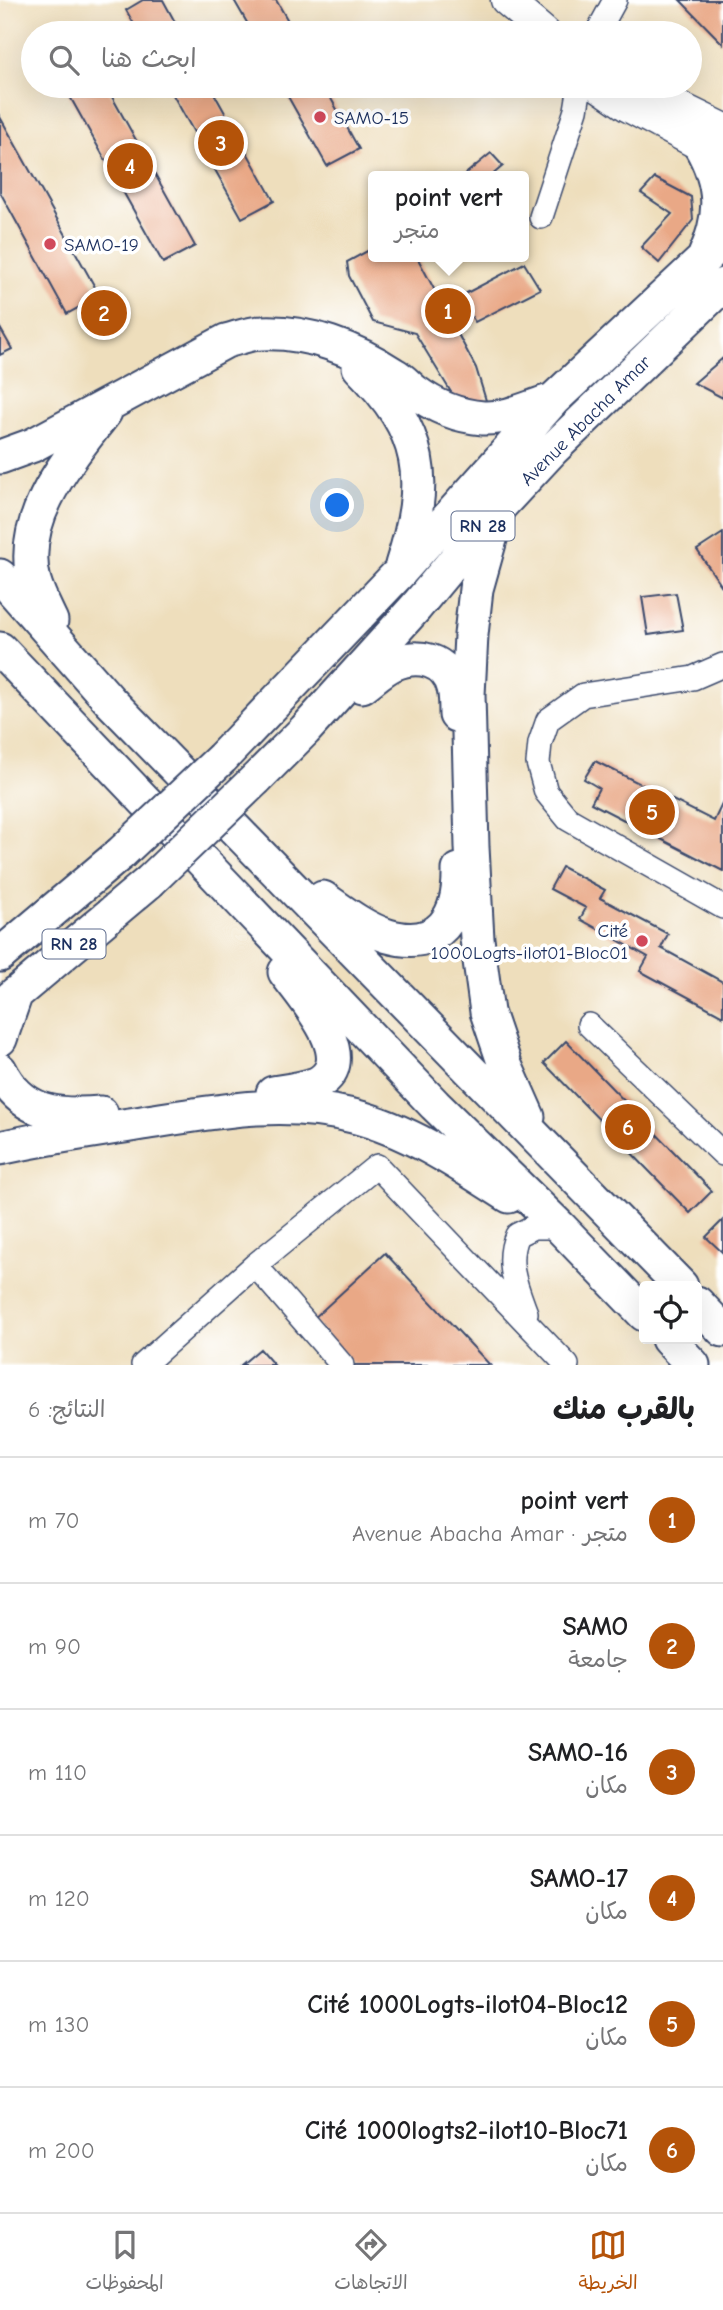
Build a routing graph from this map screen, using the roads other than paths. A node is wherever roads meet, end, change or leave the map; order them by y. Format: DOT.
graph roads {
  1 [pos="506,0"];
  2 [pos="615,0"];
  3 [pos="531,21"];
  4 [pos="604,21"];
  5 [pos="578,98"];
  6 [pos="615,98"];
  7 [pos="653,98"];
  8 [pos="715,144"];
  9 [pos="541,217"];
  10 [pos="713,250"];
  11 [pos="723,285"];
  12 [pos="340,348"];
  13 [pos="553,400"];
  14 [pos="113,403"];
  15 [pos="0,457"];
  16 [pos="499,507"];
  17 [pos="400,572"];
  18 [pos="0,576"];
  19 [pos="0,649"];
  20 [pos="66,651"];
  21 [pos="723,665"];
  22 [pos="0,668"];
  23 [pos="73,725"];
  24 [pos="305,730"];
  25 [pos="259,852"];
  26 [pos="217,876"];
  27 [pos="723,907"];
  28 [pos="0,955"];
  29 [pos="8,1000"];
  30 [pos="589,1025"];
  31 [pos="0,1039"];
  32 [pos="0,1070"];
  33 [pos="540,1141"];
  34 [pos="721,1146"];
  35 [pos="0,1148"];
  36 [pos="560,1227"];
  37 [pos="255,1265"];
  38 [pos="676,1281"];
  39 [pos="702,1308"];
  40 [pos="639,1309"];
  41 [pos="530,1324"];
  42 [pos="723,1330"];
  43 [pos="673,1344"];
  44 [pos="156,1360"];
  45 [pos="342,1365"];
  46 [pos="567,1365"];
  47 [pos="693,1365"];
  1 -- 3 [label="main road"];
  2 -- 4 [label="street"];
  5 -- 9 [label="street"];
  6 -- 8 [label="main road"];
  7 -- 8 [label="main road"];
  8 -- 10 [label="highway"];
  10 -- 13 [label="highway"];
  11 -- 16 [label="highway, Avenue Abacha Amar / RN 28"];
  12 -- 13 [label="highway"];
  12 -- 14 [label="highway"];
  12 -- 17 [label="highway"];
  13 -- 17 [label="highway"];
  14 -- 15 [label="highway"];
  14 -- 20 [label="highway"];
  16 -- 24 [label="highway, Avenue Abacha Amar / RN 28"];
  16 -- 33 [label="highway"];
  17 -- 28 [label="highway, bridge"];
  18 -- 20 [label="highway"];
  19 -- 23 [label="highway"];
  20 -- 25 [label="highway"];
  21 -- 27 [label="street"];
  22 -- 23 [label="highway"];
  23 -- 26 [label="highway"];
  24 -- 25 [label="highway"];
  24 -- 29 [label="highway, Avenue Abacha Amar / RN 28, bridge"];
  25 -- 33 [label="highway"];
  26 -- 32 [label="highway"];
  26 -- 36 [label="highway"];
  29 -- 31 [label="highway"];
  30 -- 34 [label="street"];
  33 -- 38 [label="highway"];
  35 -- 36 [label="highway"];
  36 -- 40 [label="highway"];
  36 -- 41 [label="street"];
  37 -- 41 [label="street"];
  37 -- 44 [label="street"];
  37 -- 45 [label="street"];
  39 -- 42 [label="highway"];
  41 -- 46 [label="street"];
  43 -- 47 [label="highway"];
}
